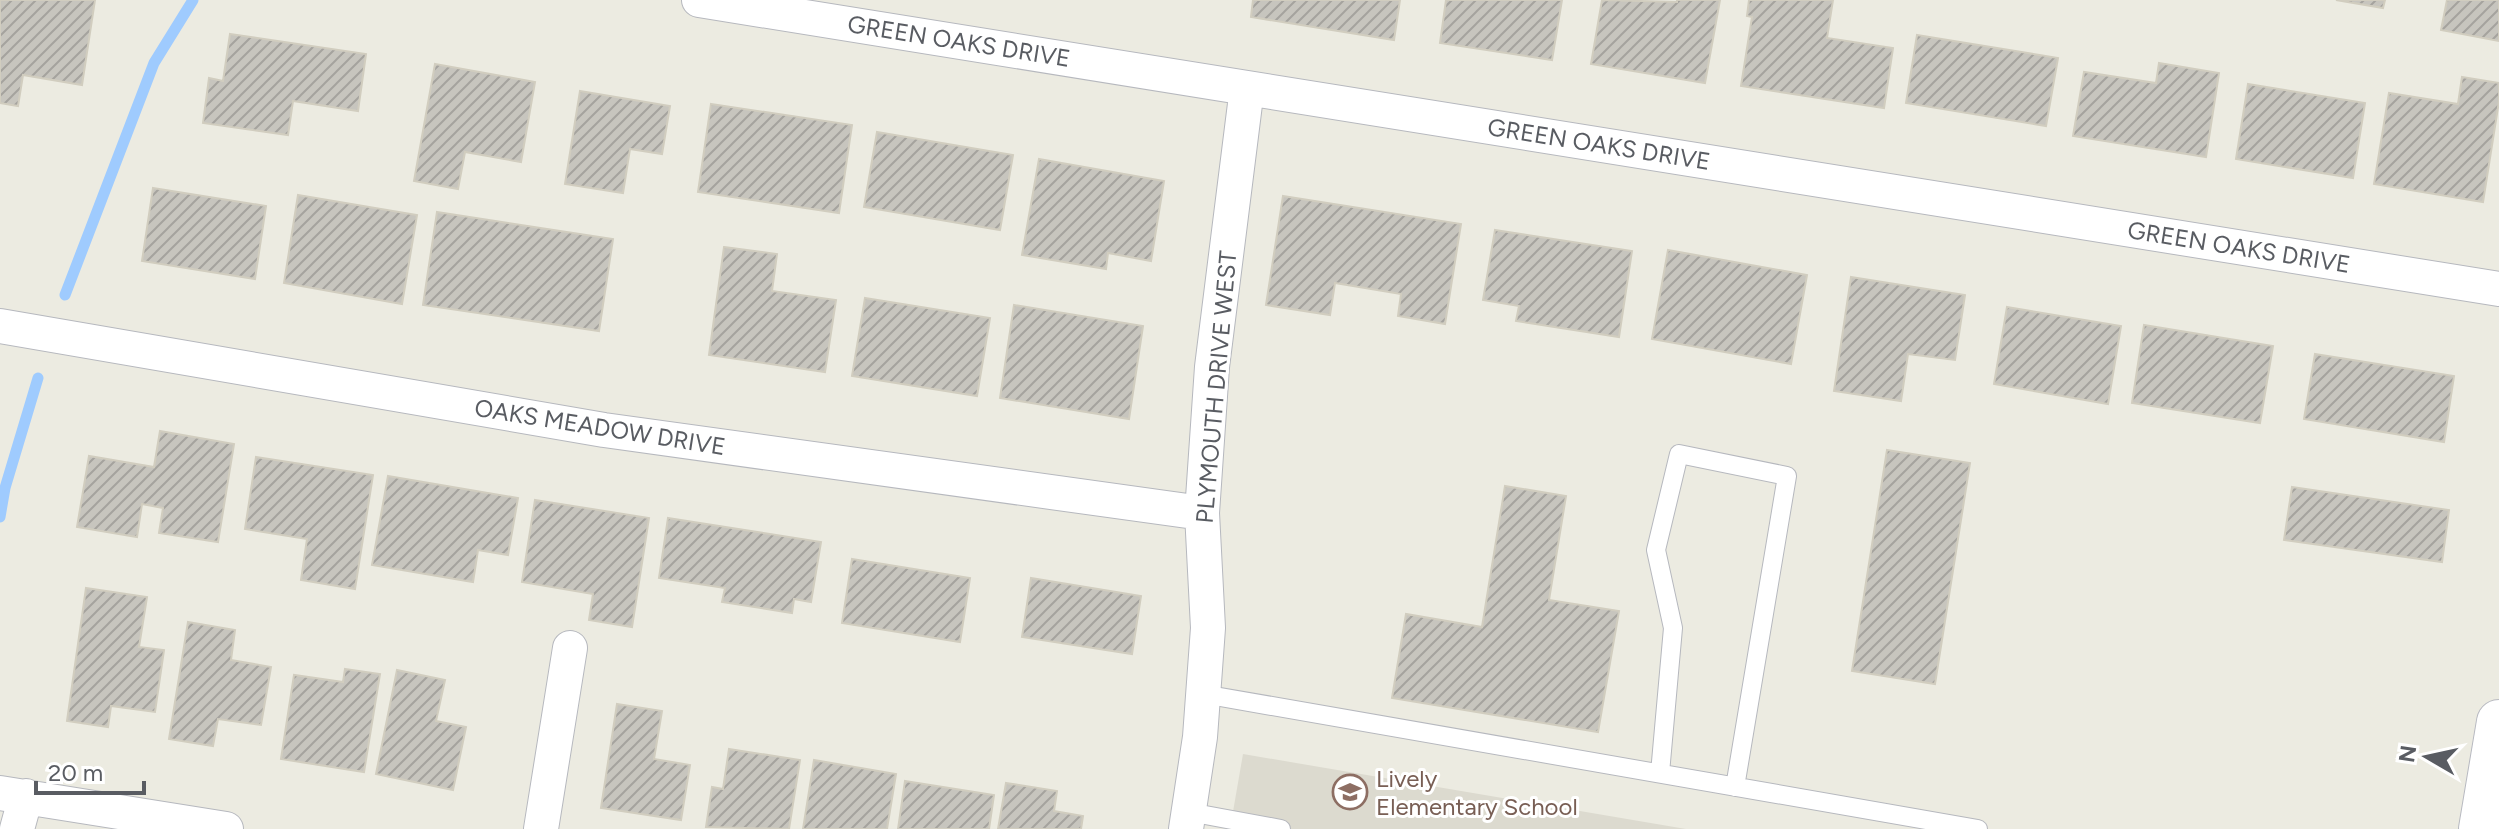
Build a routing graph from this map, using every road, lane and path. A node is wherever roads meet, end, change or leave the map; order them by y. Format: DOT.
graph roads {
  1 [pos="699,0"];
  2 [pos="806,8"];
  3 [pos="1247,88"];
  4 [pos="2499,289"];
  5 [pos="0,326"];
  6 [pos="1202,513"];
  7 [pos="570,648"];
  8 [pos="1203,694"];
  9 [pos="2499,722"];
  10 [pos="1660,773"];
  11 [pos="1735,787"];
  12 [pos="13,794"];
  13 [pos="2488,814"];
  14 [pos="1188,820"];
  15 [pos="17,829"];
  16 [pos="226,829"];
  17 [pos="541,829"];
  18 [pos="1281,829"];
  19 [pos="1978,829"];
  1 -- 2 [label="street, GREEN OAKS DRIVE"];
  2 -- 3 [label="street, GREEN OAKS DRIVE"];
  3 -- 4 [label="street, GREEN OAKS DRIVE"];
  3 -- 6 [label="street, PLYMOUTH DRIVE WEST"];
  5 -- 6 [label="street, OAKS MEADOW DRIVE"];
  6 -- 8 [label="street, PLYMOUTH DRIVE WEST"];
  7 -- 17 [label="street"];
  8 -- 10 [label="lane"];
  8 -- 14 [label="street, PLYMOUTH DRIVE WEST"];
  9 -- 13 [label="main road"];
  10 -- 11 [label="lane"];
  10 -- 11 [label="lane"];
  11 -- 19 [label="lane"];
  12 -- 15 [label="street"];
  12 -- 16 [label="street"];
  14 -- 18 [label="lane"];
}
